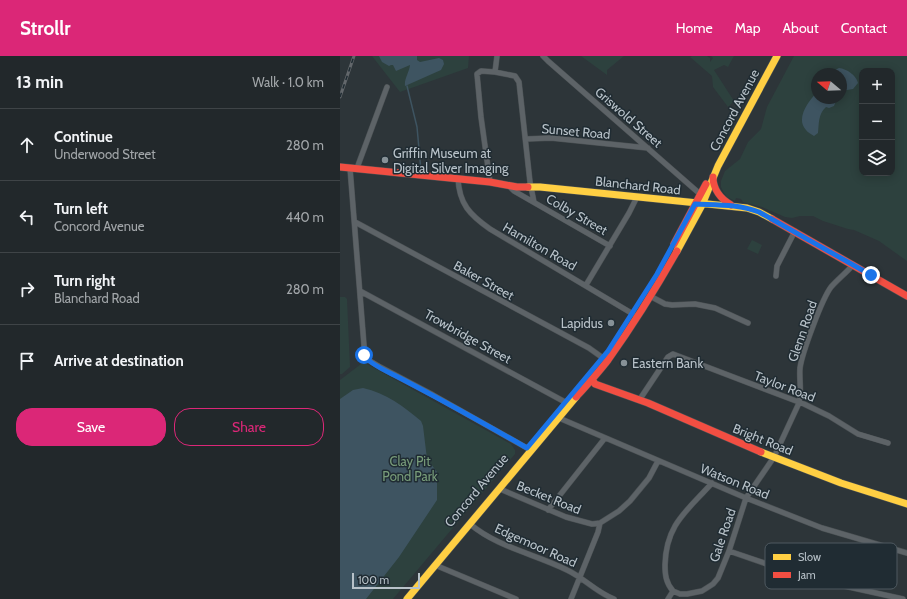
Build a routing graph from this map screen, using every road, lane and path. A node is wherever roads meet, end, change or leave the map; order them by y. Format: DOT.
graph roads {
  1 [pos="497,56"];
  2 [pos="543,56"];
  3 [pos="777,56"];
  4 [pos="495,72"];
  5 [pos="386,87"];
  6 [pos="526,139"];
  7 [pos="649,148"];
  8 [pos="340,166"];
  9 [pos="353,168"];
  10 [pos="713,176"];
  11 [pos="458,178"];
  12 [pos="490,182"];
  13 [pos="507,185"];
  14 [pos="531,187"];
  15 [pos="700,194"];
  16 [pos="637,197"];
  17 [pos="534,202"];
  18 [pos="699,204"];
  19 [pos="733,206"];
  20 [pos="355,222"];
  21 [pos="795,231"];
  22 [pos="610,246"];
  23 [pos="853,265"];
  24 [pos="776,276"];
  25 [pos="586,285"];
  26 [pos="360,290"];
  27 [pos="650,296"];
  28 [pos="907,296"];
  29 [pos="633,314"];
  30 [pos="748,323"];
  31 [pos="605,359"];
  32 [pos="589,377"];
  33 [pos="640,399"];
  34 [pos="799,402"];
  35 [pos="567,403"];
  36 [pos="556,417"];
  37 [pos="605,438"];
  38 [pos="888,444"];
  39 [pos="529,449"];
  40 [pos="774,457"];
  41 [pos="658,461"];
  42 [pos="712,484"];
  43 [pos="497,488"];
  44 [pos="746,498"];
  45 [pos="907,504"];
  46 [pos="548,510"];
  47 [pos="468,522"];
  48 [pos="600,523"];
  49 [pos="873,543"];
  50 [pos="897,550"];
  51 [pos="729,551"];
  52 [pos="907,553"];
  53 [pos="765,563"];
  54 [pos="433,564"];
  55 [pos="581,578"];
  56 [pos="855,589"];
  57 [pos="673,590"];
  58 [pos="408,597"];
  59 [pos="400,599"];
  60 [pos="516,599"];
  61 [pos="571,599"];
  62 [pos="614,599"];
  63 [pos="668,599"];
  64 [pos="903,599"];
  1 -- 4 [label="street"];
  2 -- 7 [label="street, Griswold Street"];
  3 -- 10 [label="main road, Concord Avenue"];
  4 -- 6 [label="street, Colby Street"];
  4 -- 12 [label="street"];
  5 -- 9 [label="street"];
  6 -- 7 [label="street, Sunset Road"];
  6 -- 14 [label="street, Colby Street"];
  7 -- 15 [label="street, Griswold Street"];
  8 -- 9 [label="main road, Blanchard Road"];
  9 -- 11 [label="main road, Blanchard Road"];
  9 -- 20 [label="street"];
  10 -- 15 [label="main road, Concord Avenue"];
  10 -- 18 [label="main road, Concord Avenue"];
  10 -- 19 [label="main road"];
  11 -- 12 [label="main road, Blanchard Road"];
  11 -- 25 [label="street, Hamilton Road"];
  12 -- 13 [label="main road, Blanchard Road"];
  13 -- 14 [label="main road, Blanchard Road"];
  13 -- 17 [label="street, Colby Street"];
  14 -- 16 [label="main road, Blanchard Road"];
  14 -- 17 [label="street, Colby Street"];
  15 -- 18 [label="main road, Concord Avenue"];
  16 -- 18 [label="main road, Blanchard Road"];
  16 -- 22 [label="street"];
  17 -- 22 [label="street, Colby Street"];
  18 -- 19 [label="main road, Blanchard Road"];
  18 -- 27 [label="main road, Concord Avenue"];
  18 -- 29 [label="main road, Concord Avenue"];
  19 -- 21 [label="main road, Blanchard Road"];
  20 -- 26 [label="street"];
  20 -- 31 [label="street, Baker Street"];
  21 -- 23 [label="main road, Blanchard Road"];
  21 -- 24 [label="street"];
  22 -- 25 [label="street"];
  23 -- 28 [label="main road, Blanchard Road"];
  23 -- 34 [label="street, Glenn Road"];
  25 -- 29 [label="street, Hamilton Road"];
  26 -- 35 [label="street, Trowbridge Street"];
  26 -- 39 [label="street"];
  27 -- 30 [label="street"];
  27 -- 31 [label="main road, Concord Avenue"];
  29 -- 31 [label="main road, Concord Avenue"];
  31 -- 32 [label="main road, Concord Avenue"];
  32 -- 33 [label="main road, Bright Road"];
  32 -- 35 [label="main road, Concord Avenue"];
  33 -- 34 [label="street, Taylor Road"];
  33 -- 40 [label="main road, Bright Road"];
  34 -- 38 [label="street, Taylor Road"];
  34 -- 40 [label="street, Glenn Road"];
  35 -- 36 [label="main road, Concord Avenue"];
  36 -- 37 [label="street, Watson Road"];
  36 -- 39 [label="main road, Concord Avenue"];
  37 -- 41 [label="street, Watson Road"];
  37 -- 46 [label="street"];
  39 -- 43 [label="main road, Concord Avenue"];
  40 -- 44 [label="street, Gale Road"];
  40 -- 45 [label="main road, Bright Road"];
  41 -- 42 [label="street, Watson Road"];
  41 -- 48 [label="street"];
  42 -- 44 [label="street, Watson Road"];
  42 -- 57 [label="street"];
  43 -- 46 [label="street, Becket Road"];
  43 -- 47 [label="main road, Concord Avenue"];
  44 -- 49 [label="street, Watson Road"];
  44 -- 51 [label="street, Gale Road"];
  46 -- 48 [label="street, Becket Road"];
  47 -- 54 [label="main road, Concord Avenue"];
  47 -- 55 [label="street, Edgemoor Road"];
  48 -- 55 [label="street"];
  50 -- 52 [label="street, Watson Road"];
  51 -- 53 [label="street"];
  51 -- 57 [label="street, Gale Road"];
  54 -- 58 [label="main road, Concord Avenue"];
  54 -- 60 [label="street"];
  55 -- 61 [label="street"];
  55 -- 62 [label="street, Edgemoor Road"];
  56 -- 64 [label="street"];
  57 -- 63 [label="street"];
  58 -- 59 [label="main road, Concord Avenue"];
}
